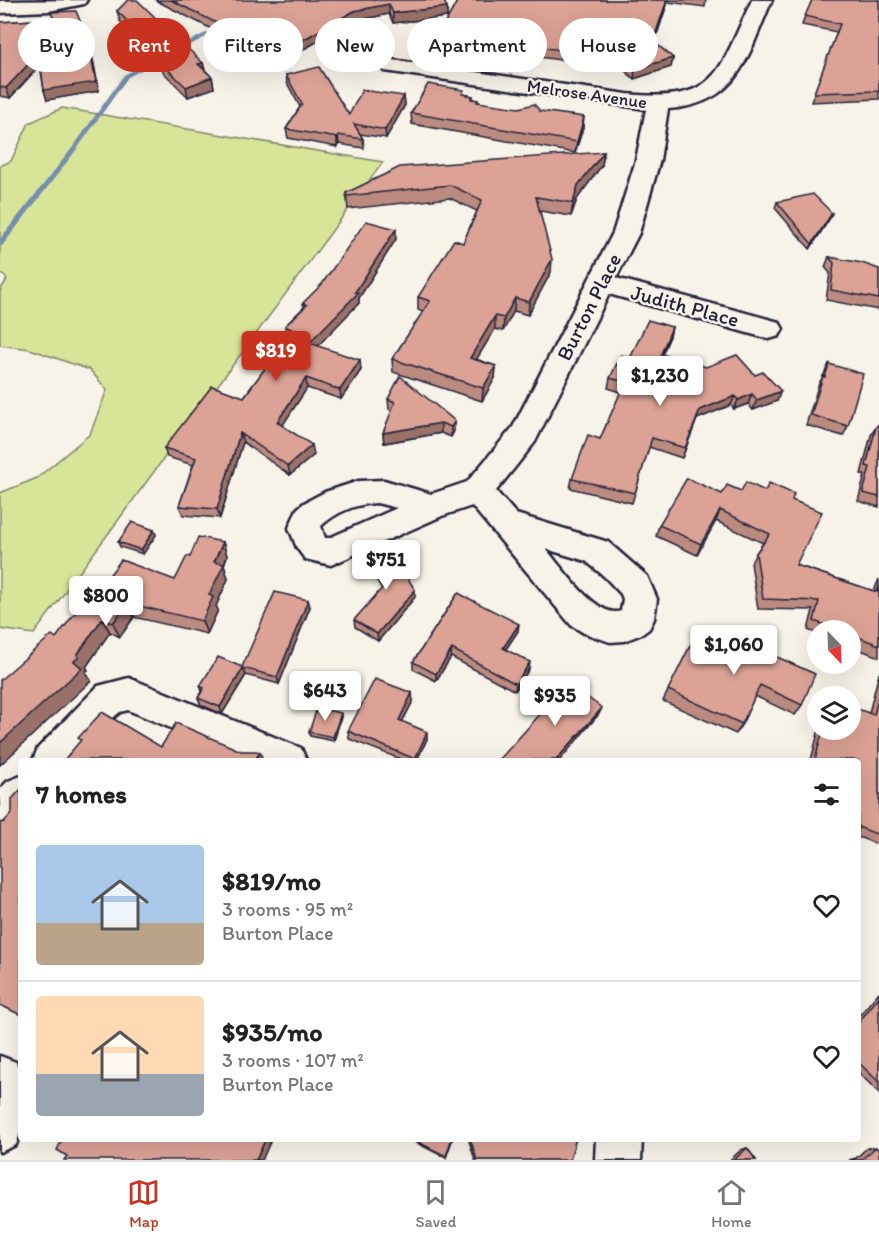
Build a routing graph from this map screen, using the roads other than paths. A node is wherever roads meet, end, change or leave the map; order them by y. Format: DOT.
graph roads {
  1 [pos="77,0"];
  2 [pos="762,0"];
  3 [pos="0,7"];
  4 [pos="395,66"];
  5 [pos="658,104"];
  6 [pos="602,283"];
  7 [pos="769,328"];
  8 [pos="478,491"];
  9 [pos="431,507"];
  10 [pos="505,524"];
  11 [pos="53,758"];
  12 [pos="283,758"];
  13 [pos="18,797"];
  14 [pos="0,817"];
  15 [pos="0,1078"];
  16 [pos="0,1129"];
  17 [pos="619,1142"];
  18 [pos="618,1160"];
  1 -- 3 [label="street"];
  2 -- 5 [label="street, Melrose Avenue"];
  4 -- 5 [label="street, Melrose Avenue"];
  5 -- 6 [label="street, Burton Place"];
  6 -- 7 [label="street, Judith Place"];
  6 -- 8 [label="street, Burton Place"];
  8 -- 9 [label="street"];
  8 -- 10 [label="street"];
  11 -- 12 [label="street"];
  13 -- 14 [label="street"];
  15 -- 16 [label="street"];
  17 -- 18 [label="street"];
}
